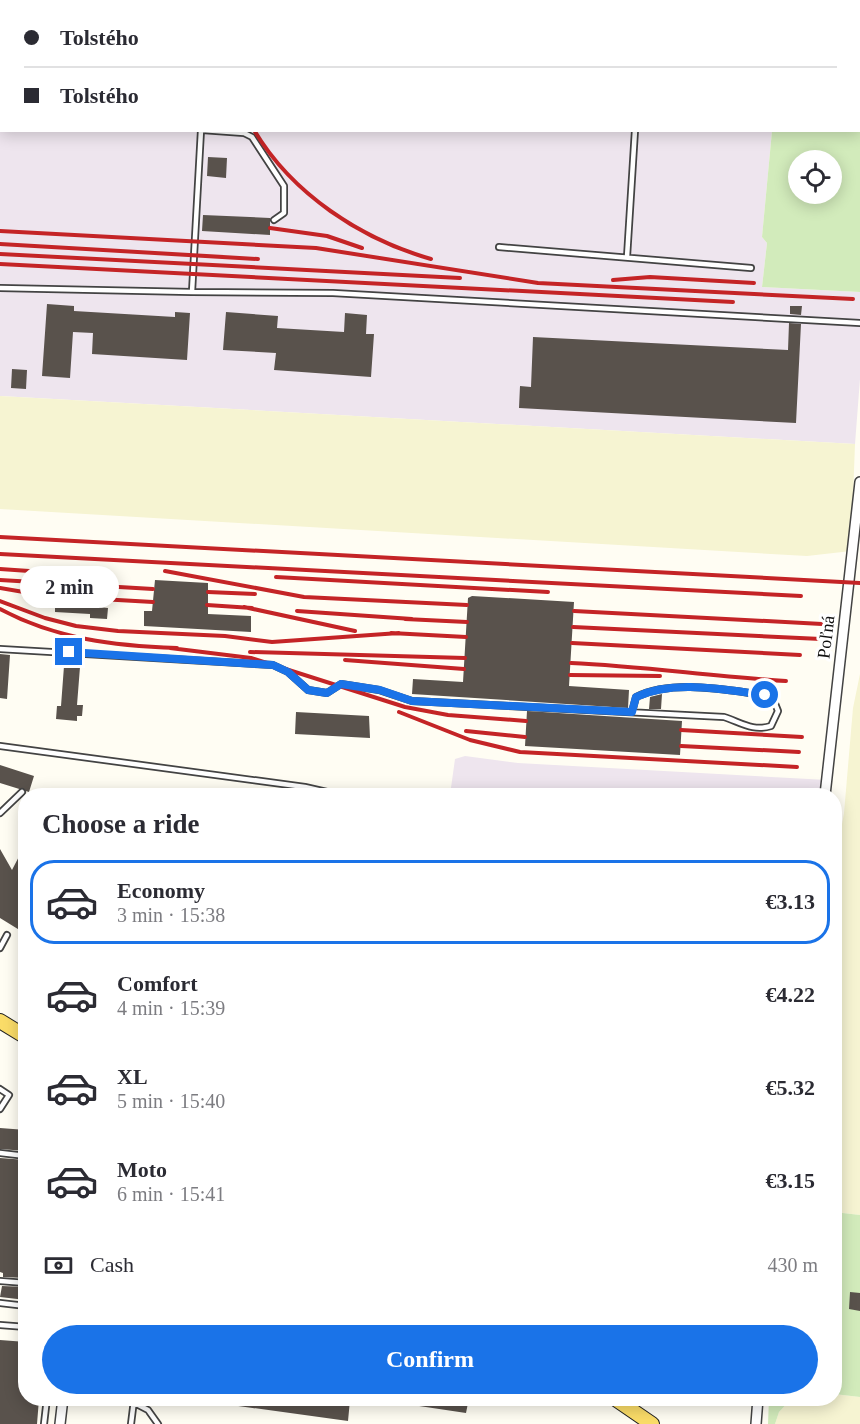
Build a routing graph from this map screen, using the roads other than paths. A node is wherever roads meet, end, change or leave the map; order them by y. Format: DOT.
graph roads {
  1 [pos="201,132"];
  2 [pos="230,132"];
  3 [pos="635,132"];
  4 [pos="274,220"];
  5 [pos="499,247"];
  6 [pos="627,257"];
  7 [pos="752,268"];
  8 [pos="0,288"];
  9 [pos="192,292"];
  10 [pos="860,323"];
  11 [pos="860,482"];
  12 [pos="0,649"];
  13 [pos="632,712"];
  14 [pos="0,746"];
  15 [pos="310,788"];
  16 [pos="826,788"];
  17 [pos="18,796"];
  18 [pos="0,813"];
  19 [pos="7,935"];
  20 [pos="0,948"];
  21 [pos="0,1021"];
  22 [pos="18,1032"];
  23 [pos="0,1089"];
  24 [pos="0,1109"];
  25 [pos="0,1153"];
  26 [pos="18,1155"];
  27 [pos="0,1281"];
  28 [pos="18,1282"];
  29 [pos="0,1303"];
  30 [pos="18,1305"];
  31 [pos="0,1325"];
  32 [pos="18,1326"];
  33 [pos="46,1406"];
  34 [pos="62,1406"];
  35 [pos="134,1406"];
  36 [pos="142,1406"];
  37 [pos="626,1406"];
  38 [pos="758,1406"];
  39 [pos="45,1424"];
  40 [pos="60,1424"];
  41 [pos="132,1424"];
  42 [pos="158,1424"];
  43 [pos="652,1424"];
  44 [pos="756,1424"];
  1 -- 9 [label="lane"];
  2 -- 4 [label="lane"];
  3 -- 6 [label="lane"];
  5 -- 6 [label="lane"];
  6 -- 7 [label="lane"];
  8 -- 9 [label="lane"];
  9 -- 10 [label="lane"];
  11 -- 16 [label="street, Poľná"];
  12 -- 13 [label="lane"];
  13 -- 13 [label="lane"];
  14 -- 15 [label="lane"];
  17 -- 18 [label="lane"];
  19 -- 20 [label="lane"];
  21 -- 22 [label="main road"];
  23 -- 24 [label="lane"];
  25 -- 26 [label="lane"];
  27 -- 28 [label="lane"];
  29 -- 30 [label="lane"];
  31 -- 32 [label="lane"];
  33 -- 39 [label="lane"];
  34 -- 40 [label="street"];
  35 -- 41 [label="lane"];
  36 -- 42 [label="lane"];
  37 -- 43 [label="main road"];
  38 -- 44 [label="street"];
}
